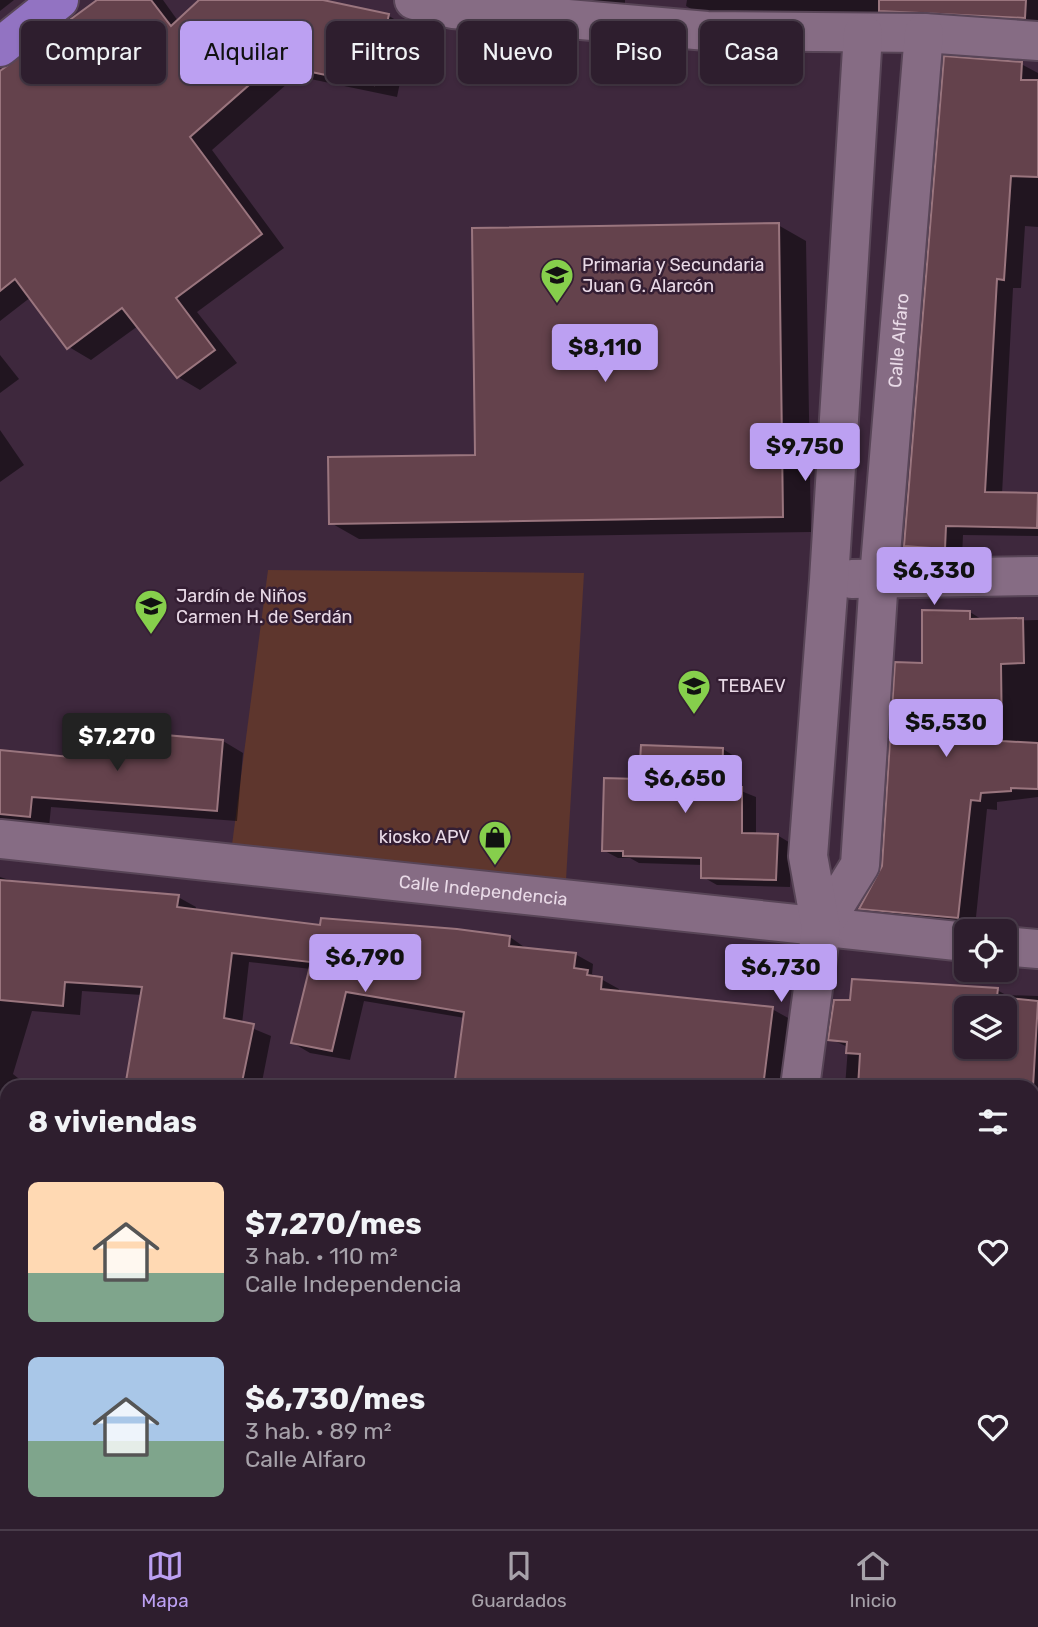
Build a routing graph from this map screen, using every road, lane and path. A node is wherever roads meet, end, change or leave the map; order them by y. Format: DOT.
graph roads {
  1 [pos="60,0"];
  2 [pos="414,0"];
  3 [pos="16,25"];
  4 [pos="863,33"];
  5 [pos="924,33"];
  6 [pos="1038,41"];
  7 [pos="1038,576"];
  8 [pos="879,578"];
  9 [pos="829,580"];
  10 [pos="0,839"];
  11 [pos="821,928"];
  12 [pos="954,941"];
  13 [pos="1017,947"];
  14 [pos="1038,949"];
  15 [pos="801,1080"];
  1 -- 3 [label="main road"];
  2 -- 4 [label="street"];
  4 -- 5 [label="street"];
  4 -- 9 [label="street, Calle Alfaro"];
  5 -- 6 [label="street"];
  5 -- 8 [label="street, Calle Alfaro"];
  7 -- 8 [label="street"];
  8 -- 9 [label="street"];
  8 -- 11 [label="street, Calle Alfaro"];
  9 -- 11 [label="street, Calle Alfaro"];
  10 -- 11 [label="street, Calle Independencia"];
  11 -- 12 [label="street, Calle Independencia"];
  11 -- 15 [label="street, Calle Alfaro"];
  13 -- 14 [label="street"];
}
